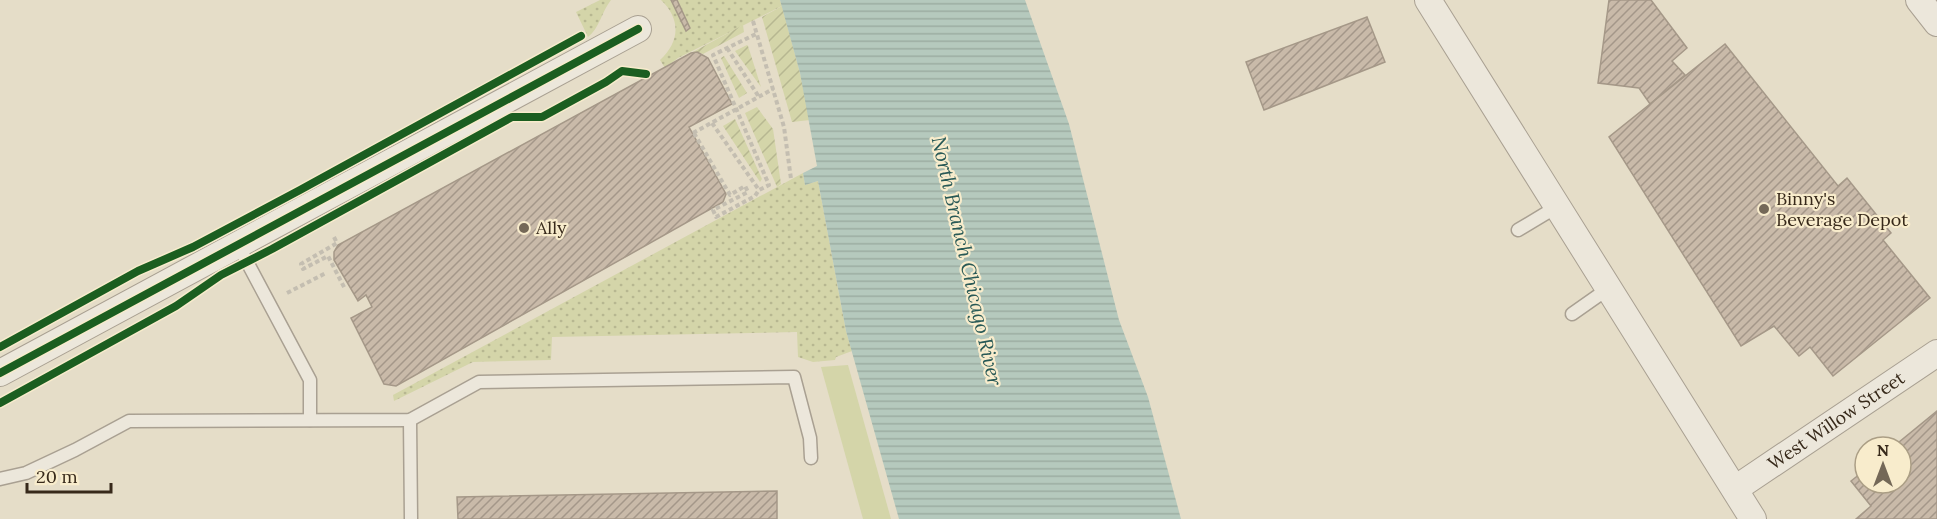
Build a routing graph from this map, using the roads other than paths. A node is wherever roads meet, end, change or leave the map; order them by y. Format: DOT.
graph roads {
  1 [pos="1428,0"];
  2 [pos="1918,0"];
  3 [pos="1937,23"];
  4 [pos="638,29"];
  5 [pos="1558,206"];
  6 [pos="1518,230"];
  7 [pos="237,243"];
  8 [pos="1609,288"];
  9 [pos="1572,314"];
  10 [pos="1937,353"];
  11 [pos="0,373"];
  12 [pos="310,420"];
  13 [pos="410,420"];
  14 [pos="811,458"];
  15 [pos="0,479"];
  16 [pos="1735,489"];
  17 [pos="411,519"];
  18 [pos="1753,519"];
  1 -- 5 [label="street"];
  2 -- 3 [label="street"];
  4 -- 7 [label="street"];
  5 -- 6 [label="lane"];
  5 -- 8 [label="street"];
  7 -- 11 [label="street"];
  7 -- 12 [label="lane"];
  8 -- 9 [label="lane"];
  8 -- 16 [label="street"];
  10 -- 16 [label="street, West Willow Street"];
  12 -- 13 [label="lane"];
  12 -- 15 [label="lane"];
  13 -- 14 [label="lane"];
  13 -- 17 [label="lane"];
  16 -- 18 [label="street"];
}
